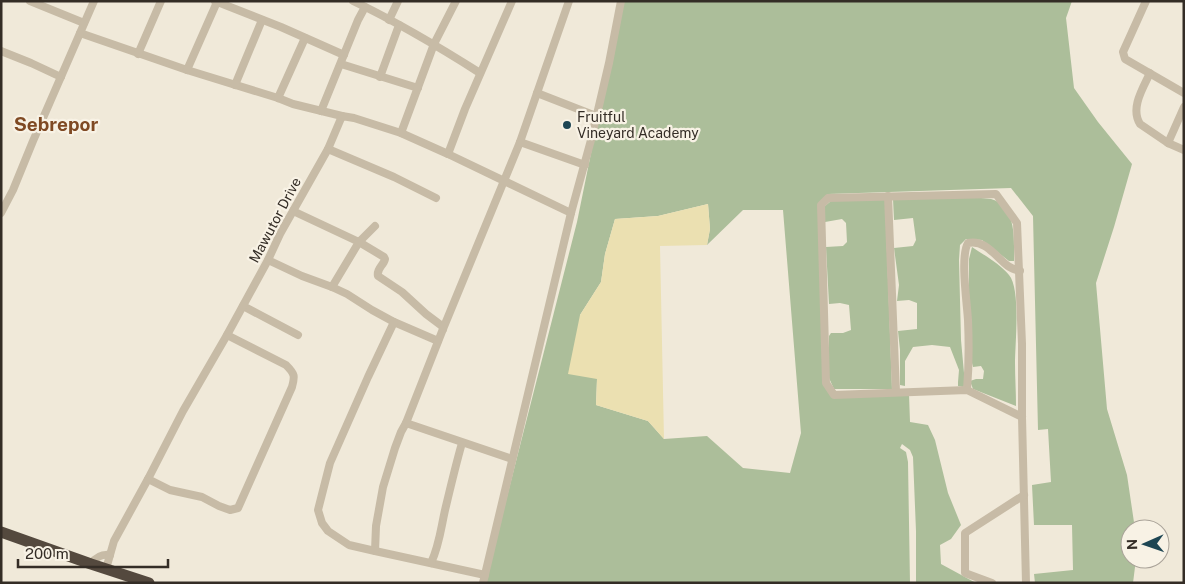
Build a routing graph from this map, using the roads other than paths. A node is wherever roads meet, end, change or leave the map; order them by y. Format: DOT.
graph roads {
  1 [pos="30,1"];
  2 [pos="94,1"];
  3 [pos="160,1"];
  4 [pos="353,1"];
  5 [pos="398,1"];
  6 [pos="456,1"];
  7 [pos="512,1"];
  8 [pos="569,1"];
  9 [pos="620,1"];
  10 [pos="1146,1"];
  11 [pos="216,2"];
  12 [pos="365,7"];
  13 [pos="262,20"];
  14 [pos="389,20"];
  15 [pos="84,23"];
  16 [pos="399,26"];
  17 [pos="80,33"];
  18 [pos="305,38"];
  19 [pos="434,44"];
  20 [pos="1,51"];
  21 [pos="138,54"];
  22 [pos="344,55"];
  23 [pos="341,64"];
  24 [pos="187,70"];
  25 [pos="480,73"];
  26 [pos="1150,74"];
  27 [pos="61,77"];
  28 [pos="380,77"];
  29 [pos="235,85"];
  30 [pos="418,88"];
  31 [pos="537,92"];
  32 [pos="1184,93"];
  33 [pos="278,98"];
  34 [pos="1184,107"];
  35 [pos="321,111"];
  36 [pos="342,116"];
  37 [pos="596,116"];
  38 [pos="401,133"];
  39 [pos="520,142"];
  40 [pos="1168,143"];
  41 [pos="328,149"];
  42 [pos="1184,150"];
  43 [pos="448,154"];
  44 [pos="585,165"];
  45 [pos="504,181"];
  46 [pos="888,196"];
  47 [pos="436,198"];
  48 [pos="293,211"];
  49 [pos="1,213"];
  50 [pos="571,214"];
  51 [pos="374,226"];
  52 [pos="359,242"];
  53 [pos="268,260"];
  54 [pos="1020,271"];
  55 [pos="332,287"];
  56 [pos="243,306"];
  57 [pos="394,322"];
  58 [pos="443,329"];
  59 [pos="227,335"];
  60 [pos="298,335"];
  61 [pos="438,341"];
  62 [pos="967,390"];
  63 [pos="896,392"];
  64 [pos="1022,416"];
  65 [pos="406,423"];
  66 [pos="462,443"];
  67 [pos="512,459"];
  68 [pos="148,479"];
  69 [pos="1024,495"];
  70 [pos="1,532"];
  71 [pos="375,550"];
  72 [pos="110,555"];
  73 [pos="431,563"];
  74 [pos="91,564"];
  75 [pos="106,569"];
  76 [pos="126,579"];
  77 [pos="484,579"];
  78 [pos="149,583"];
  79 [pos="992,583"];
  80 [pos="1026,583"];
  1 -- 15 [label="street"];
  2 -- 15 [label="street"];
  3 -- 21 [label="street"];
  4 -- 12 [label="street"];
  5 -- 14 [label="street"];
  6 -- 19 [label="street"];
  7 -- 25 [label="street"];
  8 -- 31 [label="street"];
  9 -- 37 [label="street"];
  10 -- 26 [label="street"];
  11 -- 13 [label="street"];
  11 -- 24 [label="street"];
  12 -- 14 [label="street"];
  12 -- 22 [label="street"];
  13 -- 18 [label="street"];
  13 -- 29 [label="street"];
  14 -- 16 [label="street"];
  15 -- 17 [label="street"];
  16 -- 19 [label="street"];
  16 -- 28 [label="street"];
  17 -- 21 [label="street"];
  17 -- 27 [label="street"];
  18 -- 22 [label="street"];
  18 -- 33 [label="street"];
  19 -- 25 [label="street"];
  19 -- 30 [label="street"];
  20 -- 27 [label="street"];
  21 -- 24 [label="street"];
  22 -- 23 [label="street"];
  23 -- 28 [label="street"];
  23 -- 35 [label="street"];
  24 -- 29 [label="street"];
  25 -- 43 [label="street"];
  26 -- 32 [label="street"];
  26 -- 40 [label="street"];
  27 -- 49 [label="street"];
  28 -- 30 [label="street"];
  29 -- 33 [label="street"];
  30 -- 38 [label="street"];
  31 -- 37 [label="street"];
  31 -- 39 [label="street"];
  33 -- 35 [label="street"];
  34 -- 40 [label="street"];
  35 -- 36 [label="street"];
  36 -- 38 [label="street"];
  36 -- 41 [label="street, Mawutor Drive"];
  37 -- 44 [label="street"];
  38 -- 43 [label="street"];
  39 -- 44 [label="street"];
  39 -- 45 [label="street"];
  40 -- 42 [label="street"];
  41 -- 47 [label="street"];
  41 -- 48 [label="street, Mawutor Drive"];
  43 -- 45 [label="street"];
  44 -- 50 [label="street"];
  45 -- 50 [label="street"];
  45 -- 58 [label="street"];
  46 -- 54 [label="street"];
  46 -- 63 [label="street"];
  46 -- 63 [label="street"];
  48 -- 52 [label="street"];
  48 -- 53 [label="street, Mawutor Drive"];
  50 -- 67 [label="street"];
  51 -- 52 [label="street"];
  52 -- 55 [label="street"];
  52 -- 58 [label="street"];
  53 -- 55 [label="street"];
  53 -- 56 [label="street, Mawutor Drive"];
  54 -- 62 [label="street"];
  54 -- 64 [label="street"];
  55 -- 57 [label="street"];
  56 -- 59 [label="street, Mawutor Drive"];
  56 -- 60 [label="street"];
  57 -- 61 [label="street"];
  57 -- 71 [label="street"];
  58 -- 61 [label="street"];
  59 -- 68 [label="street, Mawutor Drive"];
  59 -- 68 [label="street"];
  61 -- 65 [label="street"];
  62 -- 63 [label="street"];
  62 -- 64 [label="street"];
  64 -- 69 [label="street"];
  65 -- 66 [label="street"];
  65 -- 71 [label="street"];
  66 -- 67 [label="street"];
  66 -- 73 [label="street"];
  67 -- 77 [label="street"];
  68 -- 72 [label="street, Mawutor Drive"];
  69 -- 79 [label="street"];
  69 -- 80 [label="street"];
  70 -- 74 [label="highway"];
  71 -- 73 [label="street"];
  72 -- 74 [label="street"];
  72 -- 75 [label="street, Mawutor Drive"];
  73 -- 77 [label="street"];
  74 -- 75 [label="highway"];
  75 -- 76 [label="highway"];
  76 -- 78 [label="highway"];
}
